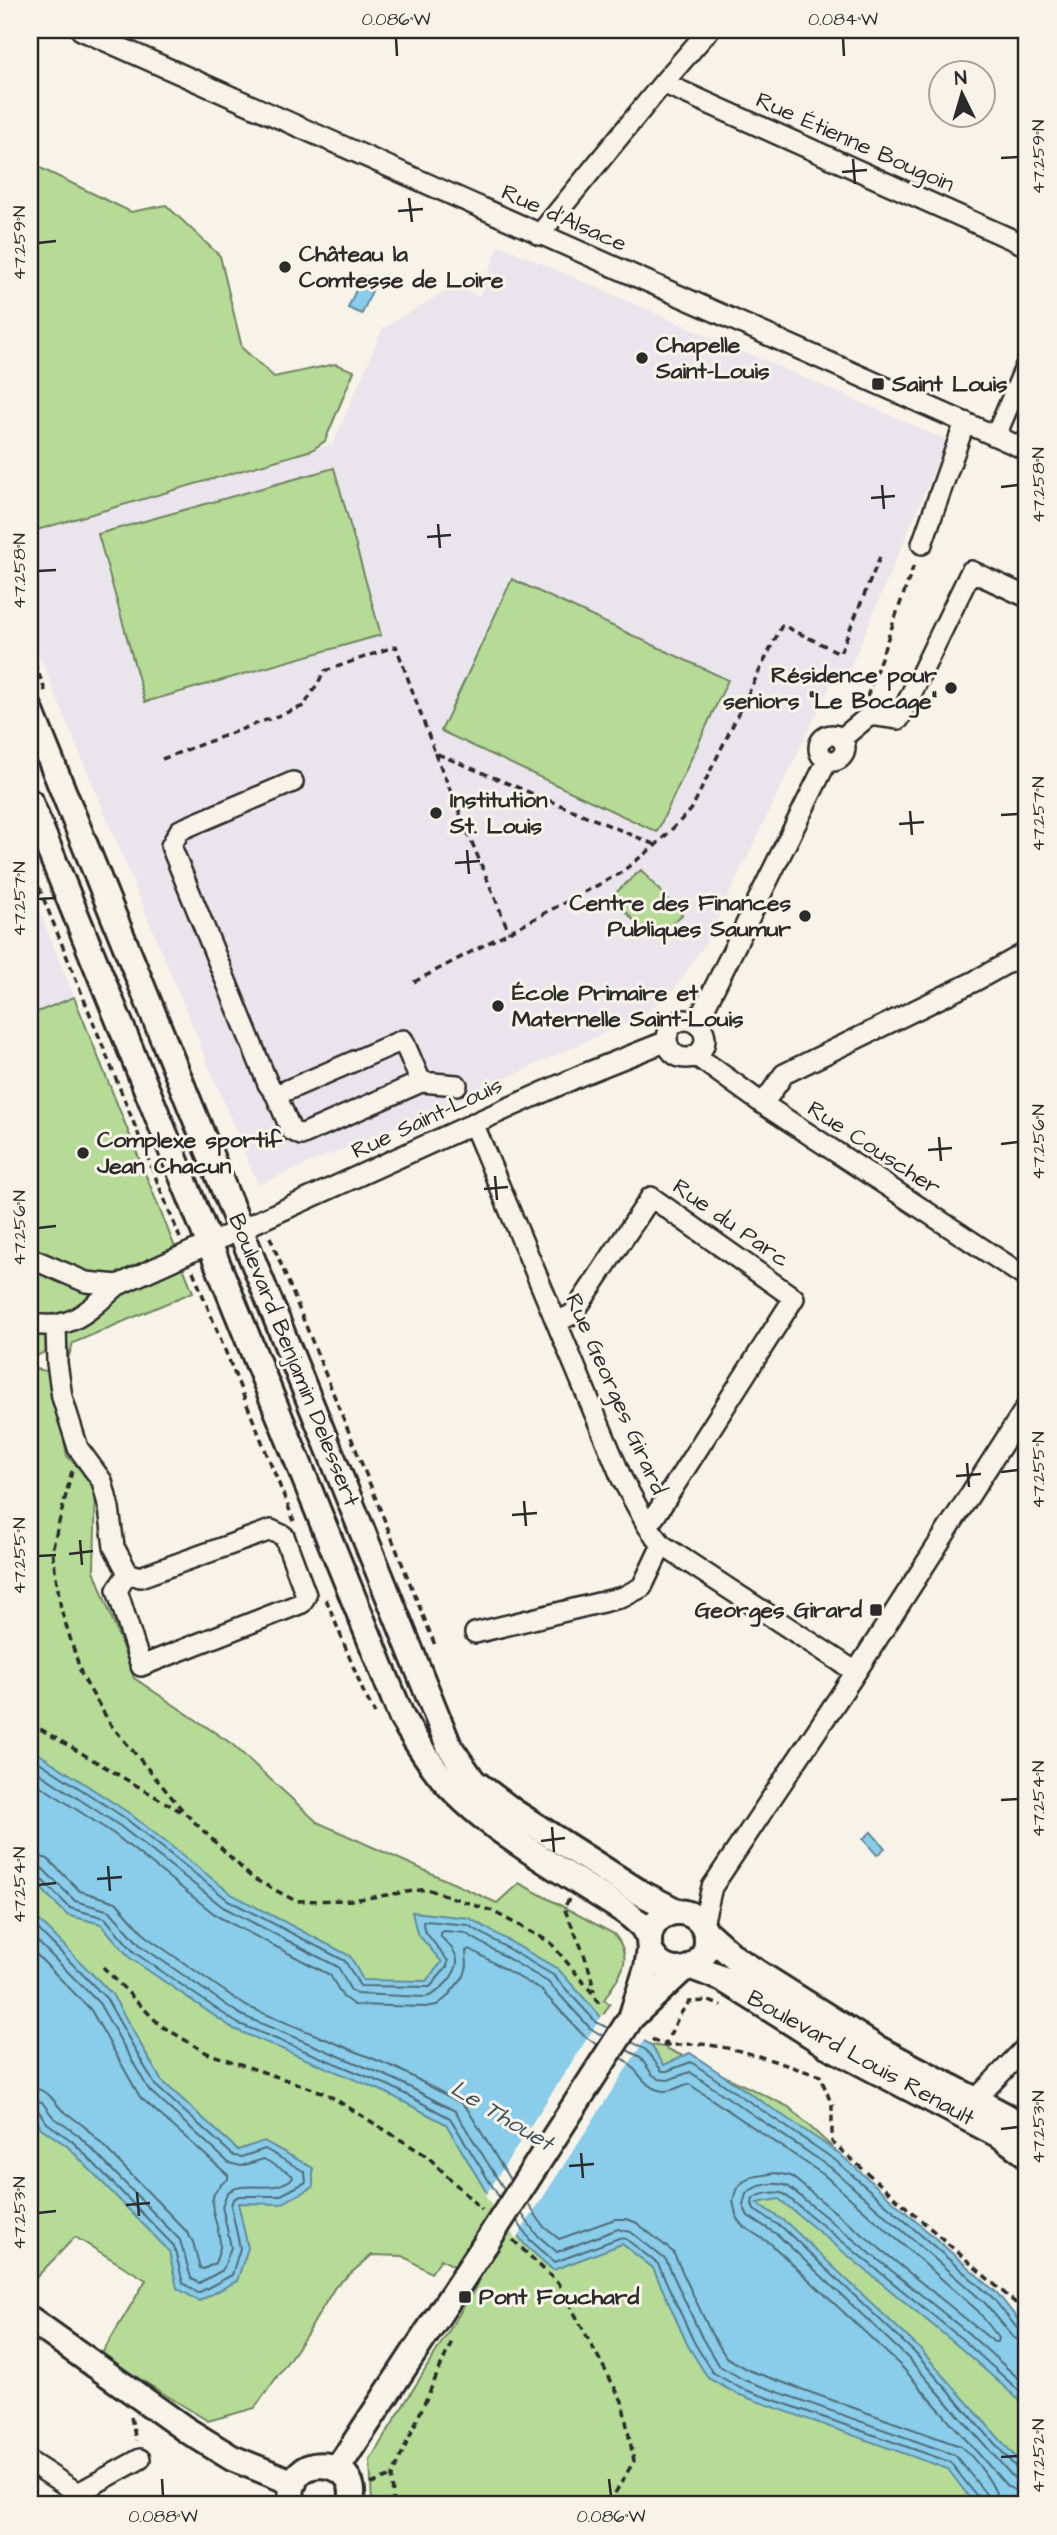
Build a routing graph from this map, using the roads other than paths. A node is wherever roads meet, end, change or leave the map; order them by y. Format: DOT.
graph roads {
  1 [pos="81,30"];
  2 [pos="709,30"];
  3 [pos="663,83"];
  4 [pos="540,235"];
  5 [pos="1027,246"];
  6 [pos="1027,363"];
  7 [pos="965,422"];
  8 [pos="996,435"];
  9 [pos="1027,450"];
  10 [pos="922,544"];
  11 [pos="1027,597"];
  12 [pos="30,709"];
  13 [pos="293,782"];
  14 [pos="30,802"];
  15 [pos="1027,952"];
  16 [pos="697,1023"];
  17 [pos="667,1041"];
  18 [pos="695,1055"];
  19 [pos="421,1082"];
  20 [pos="457,1084"];
  21 [pos="276,1095"];
  22 [pos="763,1104"];
  23 [pos="473,1124"];
  24 [pos="241,1230"];
  25 [pos="197,1249"];
  26 [pos="30,1258"];
  27 [pos="1027,1279"];
  28 [pos="118,1284"];
  29 [pos="557,1322"];
  30 [pos="30,1323"];
  31 [pos="56,1326"];
  32 [pos="1027,1406"];
  33 [pos="648,1525"];
  34 [pos="662,1545"];
  35 [pos="128,1573"];
  36 [pos="475,1633"];
  37 [pos="856,1672"];
  38 [pos="693,1920"];
  39 [pos="649,1943"];
  40 [pos="687,1969"];
  41 [pos="631,2018"];
  42 [pos="1027,2046"];
  43 [pos="975,2100"];
  44 [pos="1017,2116"];
  45 [pos="1027,2131"];
  46 [pos="1027,2155"];
  47 [pos="30,2319"];
  48 [pos="140,2459"];
  49 [pos="30,2462"];
  50 [pos="338,2469"];
  51 [pos="294,2494"];
  52 [pos="84,2499"];
  53 [pos="350,2505"];
  1 -- 4 [label="street, Rue d'Alsace"];
  2 -- 3 [label="street"];
  3 -- 4 [label="street"];
  3 -- 5 [label="street, Rue Étienne Bougoin"];
  4 -- 7 [label="street, Rue d'Alsace"];
  6 -- 8 [label="street"];
  7 -- 8 [label="street, Rue d'Alsace"];
  7 -- 10 [label="street"];
  8 -- 9 [label="street, Rue d'Alsace"];
  11 -- 16 [label="street"];
  12 -- 24 [label="main road, Boulevard Benjamin Delessert"];
  13 -- 21 [label="street"];
  14 -- 25 [label="main road, Boulevard Benjamin Delessert"];
  15 -- 22 [label="street"];
  16 -- 17 [label="street"];
  16 -- 18 [label="street"];
  17 -- 18 [label="street"];
  17 -- 23 [label="street, Rue Saint-Louis"];
  18 -- 22 [label="street, Rue Couscher"];
  19 -- 20 [label="street"];
  19 -- 21 [label="street"];
  19 -- 21 [label="street"];
  22 -- 27 [label="street, Rue Couscher"];
  23 -- 24 [label="street, Rue Saint-Louis"];
  23 -- 29 [label="street, Rue Georges Girard"];
  24 -- 25 [label="street, Rue Saint-Louis"];
  24 -- 38 [label="main road, Boulevard Benjamin Delessert"];
  25 -- 28 [label="street, Rue Saint-Louis"];
  25 -- 39 [label="main road, Boulevard Benjamin Delessert"];
  26 -- 28 [label="street"];
  28 -- 31 [label="street"];
  29 -- 33 [label="street, Rue Georges Girard"];
  29 -- 33 [label="street, Rue du Parc"];
  30 -- 31 [label="street"];
  31 -- 35 [label="street"];
  32 -- 37 [label="street"];
  33 -- 34 [label="street, Rue Georges Girard"];
  34 -- 36 [label="street"];
  34 -- 37 [label="street, Rue Georges Girard"];
  35 -- 35 [label="street"];
  37 -- 38 [label="street"];
  38 -- 39 [label="main road"];
  38 -- 40 [label="main road"];
  38 -- 43 [label="main road, Boulevard Louis Renault"];
  39 -- 40 [label="main road"];
  39 -- 41 [label="main road"];
  40 -- 41 [label="main road"];
  40 -- 46 [label="main road, Boulevard Louis Renault"];
  41 -- 50 [label="main road, bridge"];
  42 -- 43 [label="street"];
  43 -- 44 [label="main road, Boulevard Louis Renault"];
  44 -- 45 [label="main road, Boulevard Louis Renault"];
  47 -- 51 [label="main road"];
  48 -- 52 [label="street"];
  49 -- 52 [label="street"];
  50 -- 51 [label="main road"];
  50 -- 53 [label="main road"];
}
